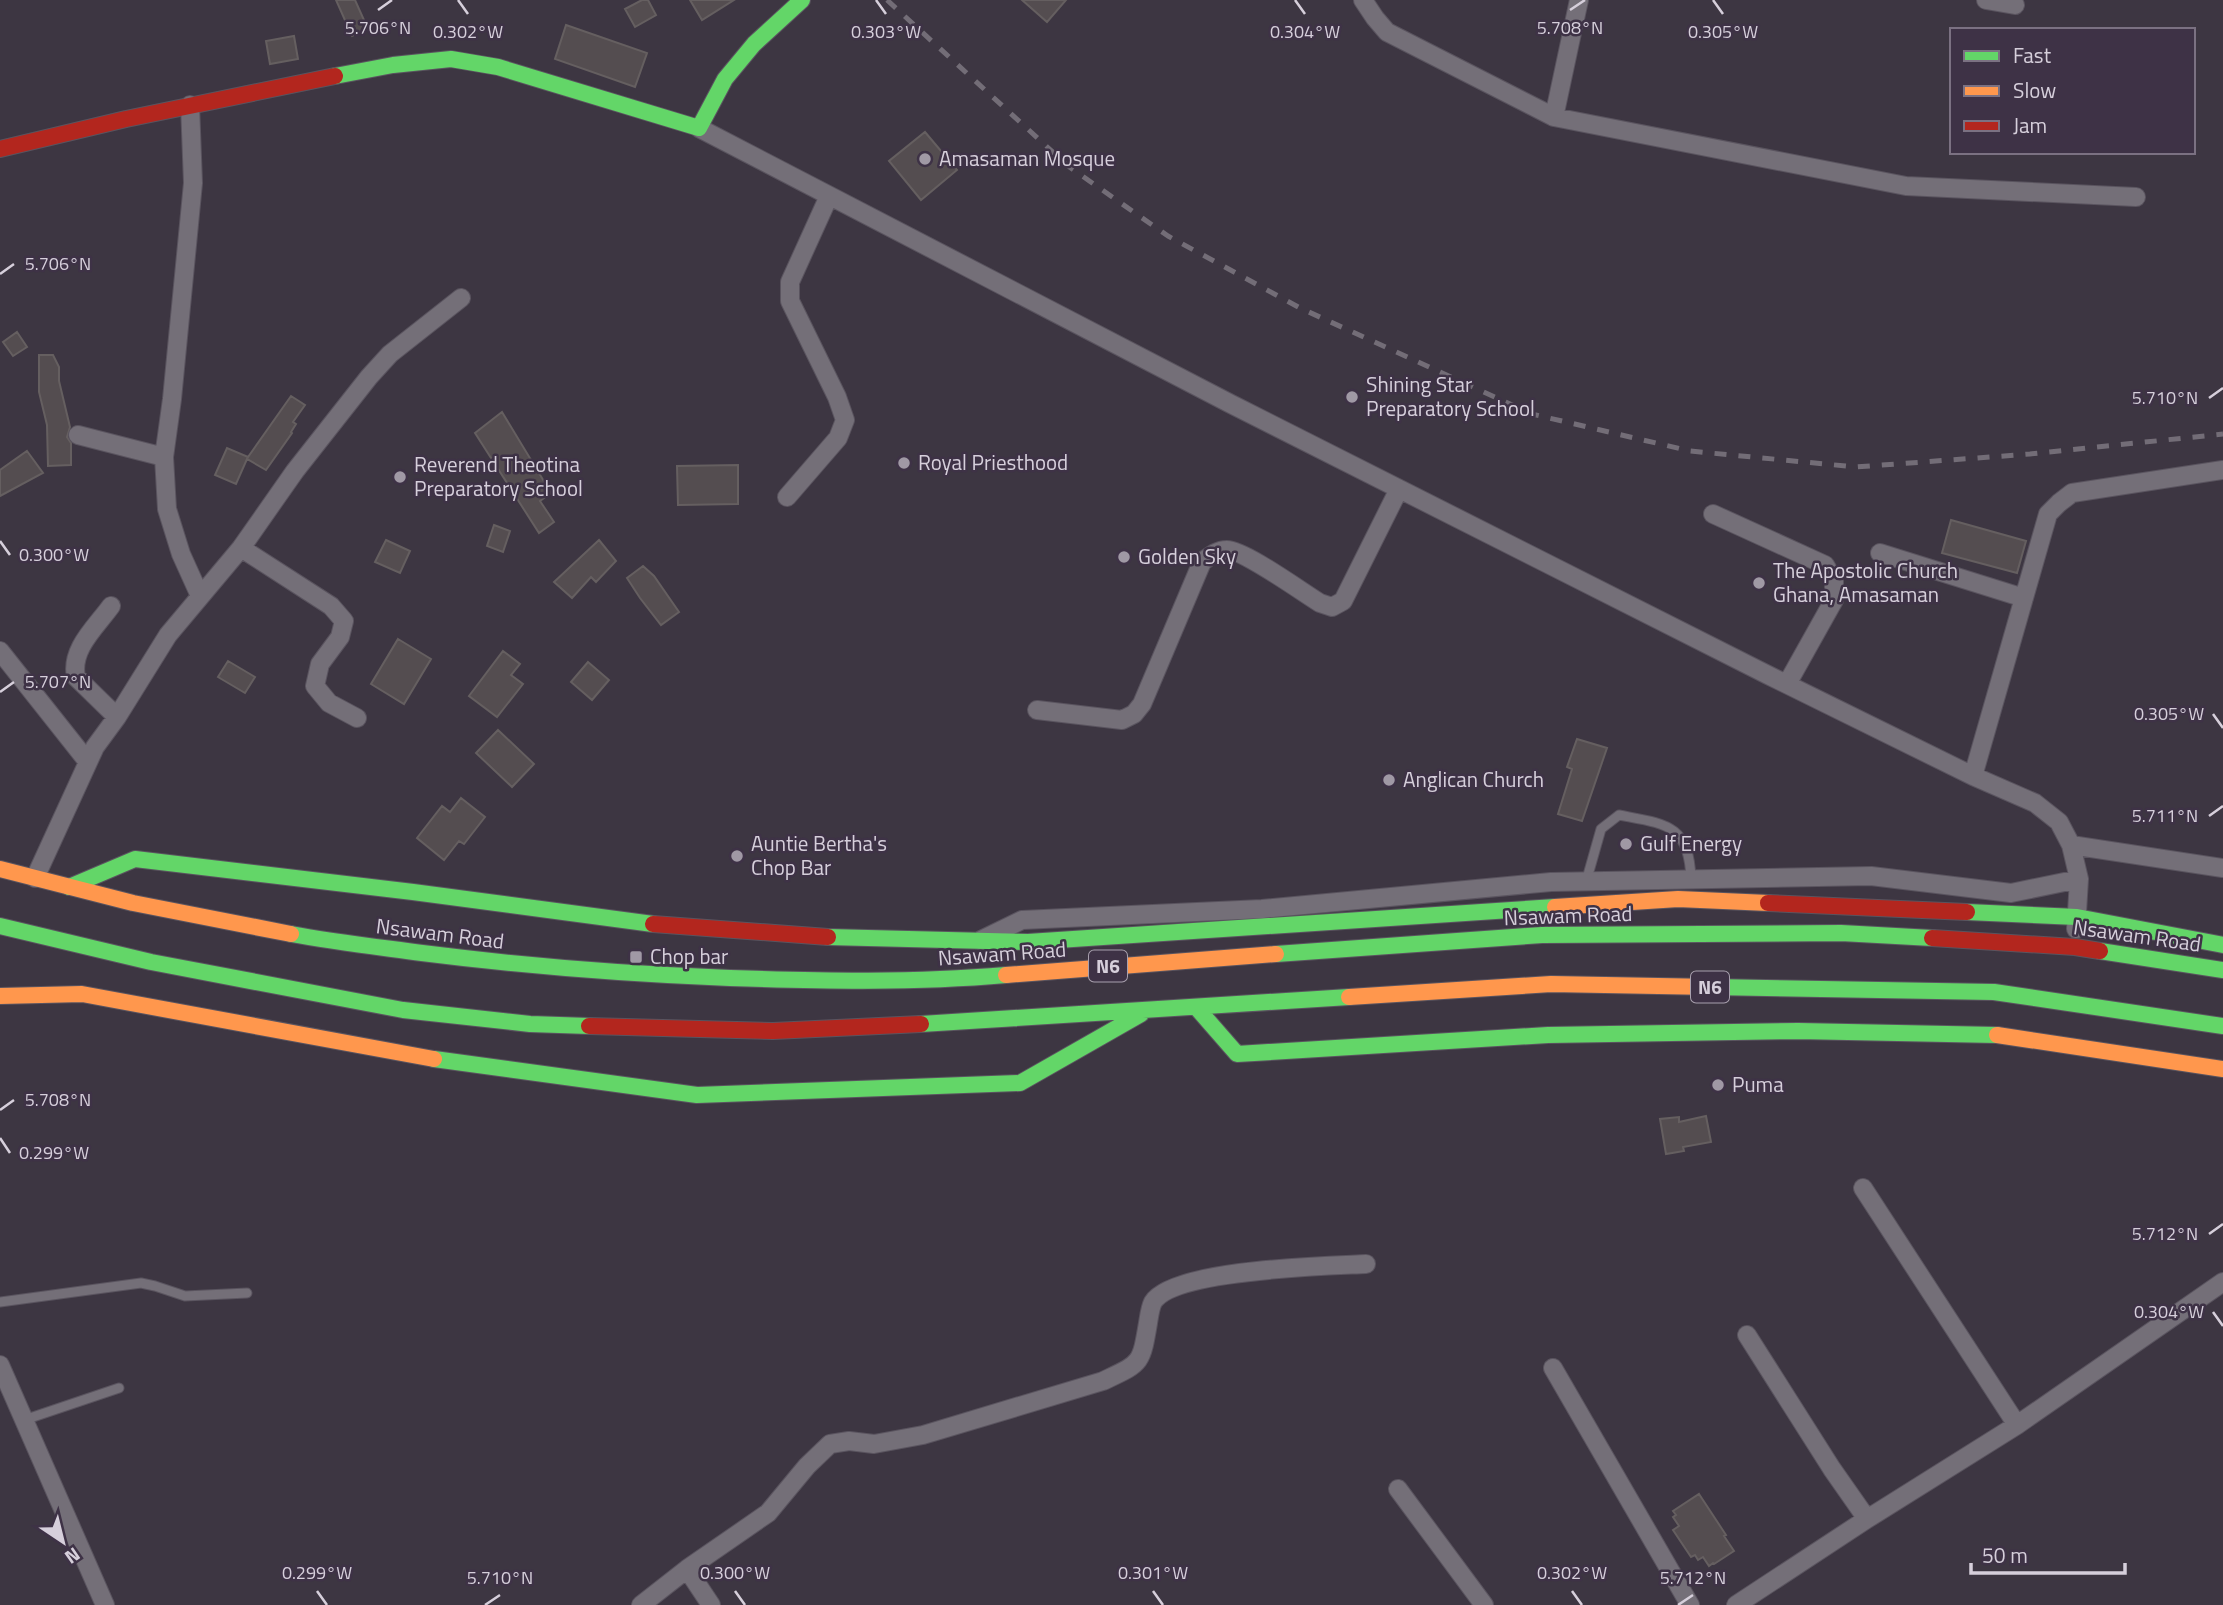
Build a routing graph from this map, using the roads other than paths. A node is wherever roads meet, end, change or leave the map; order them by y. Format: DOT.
graph roads {
  1 [pos="802,0"];
  2 [pos="1363,0"];
  3 [pos="1377,0"];
  4 [pos="1579,0"];
  5 [pos="1986,0"];
  6 [pos="2015,5"];
  7 [pos="1375,18"];
  8 [pos="190,105"];
  9 [pos="1554,117"];
  10 [pos="699,128"];
  11 [pos="0,149"];
  12 [pos="829,196"];
  13 [pos="2137,197"];
  14 [pos="461,298"];
  15 [pos="78,435"];
  16 [pos="164,457"];
  17 [pos="2223,470"];
  18 [pos="1399,489"];
  19 [pos="787,497"];
  20 [pos="1713,514"];
  21 [pos="241,548"];
  22 [pos="1880,553"];
  23 [pos="200,596"];
  24 [pos="2024,598"];
  25 [pos="111,606"];
  26 [pos="0,651"];
  27 [pos="1787,684"];
  28 [pos="1037,709"];
  29 [pos="117,717"];
  30 [pos="356,718"];
  31 [pos="88,762"];
  32 [pos="1973,776"];
  33 [pos="2071,845"];
  34 [pos="0,869"];
  35 [pos="2223,869"];
  36 [pos="35,878"];
  37 [pos="1691,879"];
  38 [pos="2079,879"];
  39 [pos="1586,881"];
  40 [pos="69,887"];
  41 [pos="2077,916"];
  42 [pos="0,926"];
  43 [pos="978,941"];
  44 [pos="2223,945"];
  45 [pos="2076,947"];
  46 [pos="2223,970"];
  47 [pos="0,996"];
  48 [pos="1196,1007"];
  49 [pos="1146,1011"];
  50 [pos="2223,1026"];
  51 [pos="2223,1069"];
  52 [pos="1863,1188"];
  53 [pos="1366,1264"];
  54 [pos="2223,1282"];
  55 [pos="247,1293"];
  56 [pos="0,1302"];
  57 [pos="1747,1335"];
  58 [pos="0,1365"];
  59 [pos="1553,1368"];
  60 [pos="119,1388"];
  61 [pos="24,1420"];
  62 [pos="2017,1425"];
  63 [pos="1398,1489"];
  64 [pos="1867,1519"];
  65 [pos="687,1569"];
  66 [pos="105,1605"];
  67 [pos="641,1605"];
  68 [pos="711,1605"];
  69 [pos="1484,1605"];
  70 [pos="1690,1605"];
  71 [pos="1736,1605"];
  1 -- 10 [label="main road"];
  2 -- 7 [label="street"];
  3 -- 7 [label="street"];
  4 -- 9 [label="street"];
  5 -- 6 [label="street"];
  7 -- 9 [label="street"];
  8 -- 10 [label="main road"];
  8 -- 11 [label="main road"];
  8 -- 16 [label="street"];
  9 -- 13 [label="street"];
  10 -- 12 [label="street"];
  12 -- 18 [label="street"];
  12 -- 19 [label="street"];
  14 -- 21 [label="street"];
  15 -- 16 [label="street"];
  16 -- 23 [label="street"];
  17 -- 24 [label="street"];
  18 -- 27 [label="street"];
  18 -- 28 [label="street"];
  20 -- 27 [label="street"];
  21 -- 23 [label="street"];
  21 -- 30 [label="street"];
  22 -- 24 [label="street"];
  23 -- 29 [label="street"];
  24 -- 32 [label="street"];
  25 -- 29 [label="street"];
  26 -- 31 [label="street"];
  27 -- 32 [label="street"];
  29 -- 31 [label="street"];
  31 -- 36 [label="street"];
  32 -- 33 [label="street"];
  33 -- 35 [label="street"];
  33 -- 38 [label="street"];
  34 -- 36 [label="main road, Nsawam Road / N6"];
  36 -- 40 [label="main road, Nsawam Road / N6"];
  37 -- 38 [label="street"];
  37 -- 39 [label="street"];
  37 -- 39 [label="lane"];
  38 -- 41 [label="street"];
  39 -- 43 [label="street"];
  40 -- 43 [label="main road"];
  40 -- 45 [label="main road, Nsawam Road / N6"];
  41 -- 43 [label="main road"];
  41 -- 44 [label="main road"];
  41 -- 45 [label="street"];
  42 -- 49 [label="main road, N6"];
  45 -- 46 [label="main road, Nsawam Road / N6"];
  47 -- 49 [label="main road"];
  48 -- 49 [label="main road, N6"];
  48 -- 50 [label="main road, N6"];
  48 -- 51 [label="main road"];
  52 -- 62 [label="street"];
  53 -- 65 [label="street"];
  54 -- 62 [label="street"];
  55 -- 56 [label="lane"];
  57 -- 64 [label="street"];
  58 -- 61 [label="street"];
  59 -- 70 [label="street"];
  60 -- 61 [label="lane"];
  61 -- 66 [label="street"];
  62 -- 64 [label="street"];
  63 -- 69 [label="street"];
  64 -- 71 [label="street"];
  65 -- 67 [label="street"];
  65 -- 68 [label="street"];
}
